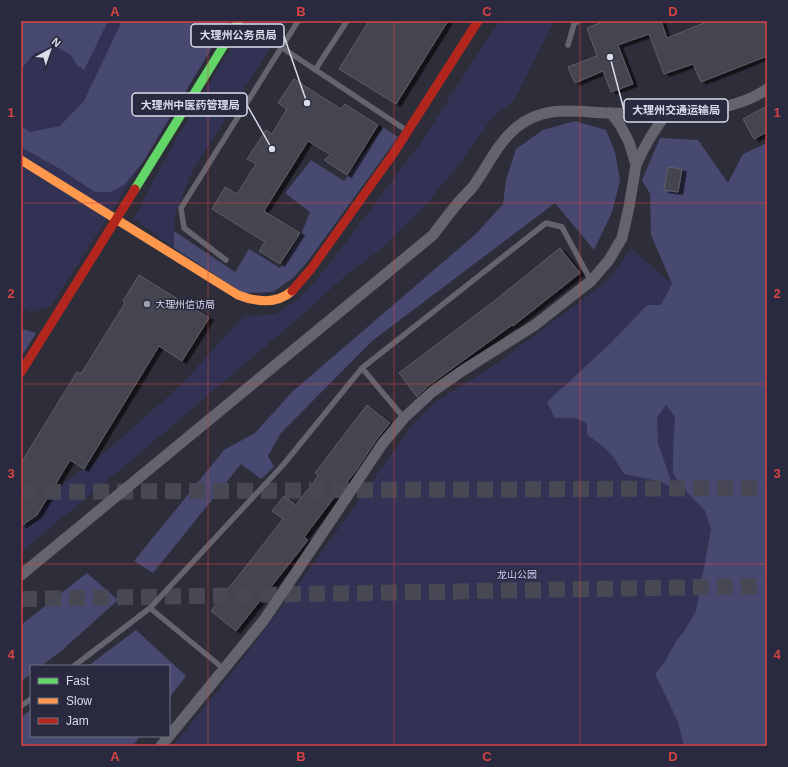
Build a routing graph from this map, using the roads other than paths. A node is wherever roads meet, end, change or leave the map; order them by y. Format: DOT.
graph roads {
  1 [pos="239,21"];
  2 [pos="298,21"];
  3 [pos="347,21"];
  4 [pos="478,21"];
  5 [pos="579,21"];
  6 [pos="568,45"];
  7 [pos="281,47"];
  8 [pos="315,70"];
  9 [pos="767,89"];
  10 [pos="611,113"];
  11 [pos="668,113"];
  12 [pos="408,132"];
  13 [pos="21,160"];
  14 [pos="636,165"];
  15 [pos="115,220"];
  16 [pos="226,260"];
  17 [pos="591,281"];
  18 [pos="362,368"];
  19 [pos="21,372"];
  20 [pos="404,418"];
  21 [pos="21,575"];
  22 [pos="150,608"];
  23 [pos="75,665"];
  24 [pos="225,669"];
  25 [pos="30,700"];
  26 [pos="21,706"];
  27 [pos="170,736"];
  28 [pos="169,737"];
  29 [pos="162,746"];
  1 -- 15 [label="street"];
  2 -- 7 [label="lane"];
  3 -- 8 [label="lane"];
  4 -- 12 [label="street"];
  5 -- 6 [label="lane"];
  7 -- 8 [label="lane"];
  7 -- 16 [label="lane"];
  8 -- 12 [label="lane"];
  9 -- 11 [label="street"];
  10 -- 11 [label="street"];
  10 -- 14 [label="street"];
  10 -- 21 [label="street"];
  11 -- 14 [label="street"];
  12 -- 15 [label="street"];
  13 -- 15 [label="street"];
  14 -- 17 [label="street"];
  15 -- 19 [label="street"];
  17 -- 18 [label="lane"];
  17 -- 20 [label="street"];
  18 -- 20 [label="lane"];
  18 -- 22 [label="lane"];
  20 -- 24 [label="street"];
  22 -- 23 [label="lane"];
  22 -- 24 [label="lane"];
  24 -- 27 [label="street"];
  25 -- 26 [label="lane"];
  28 -- 29 [label="street"];
}
